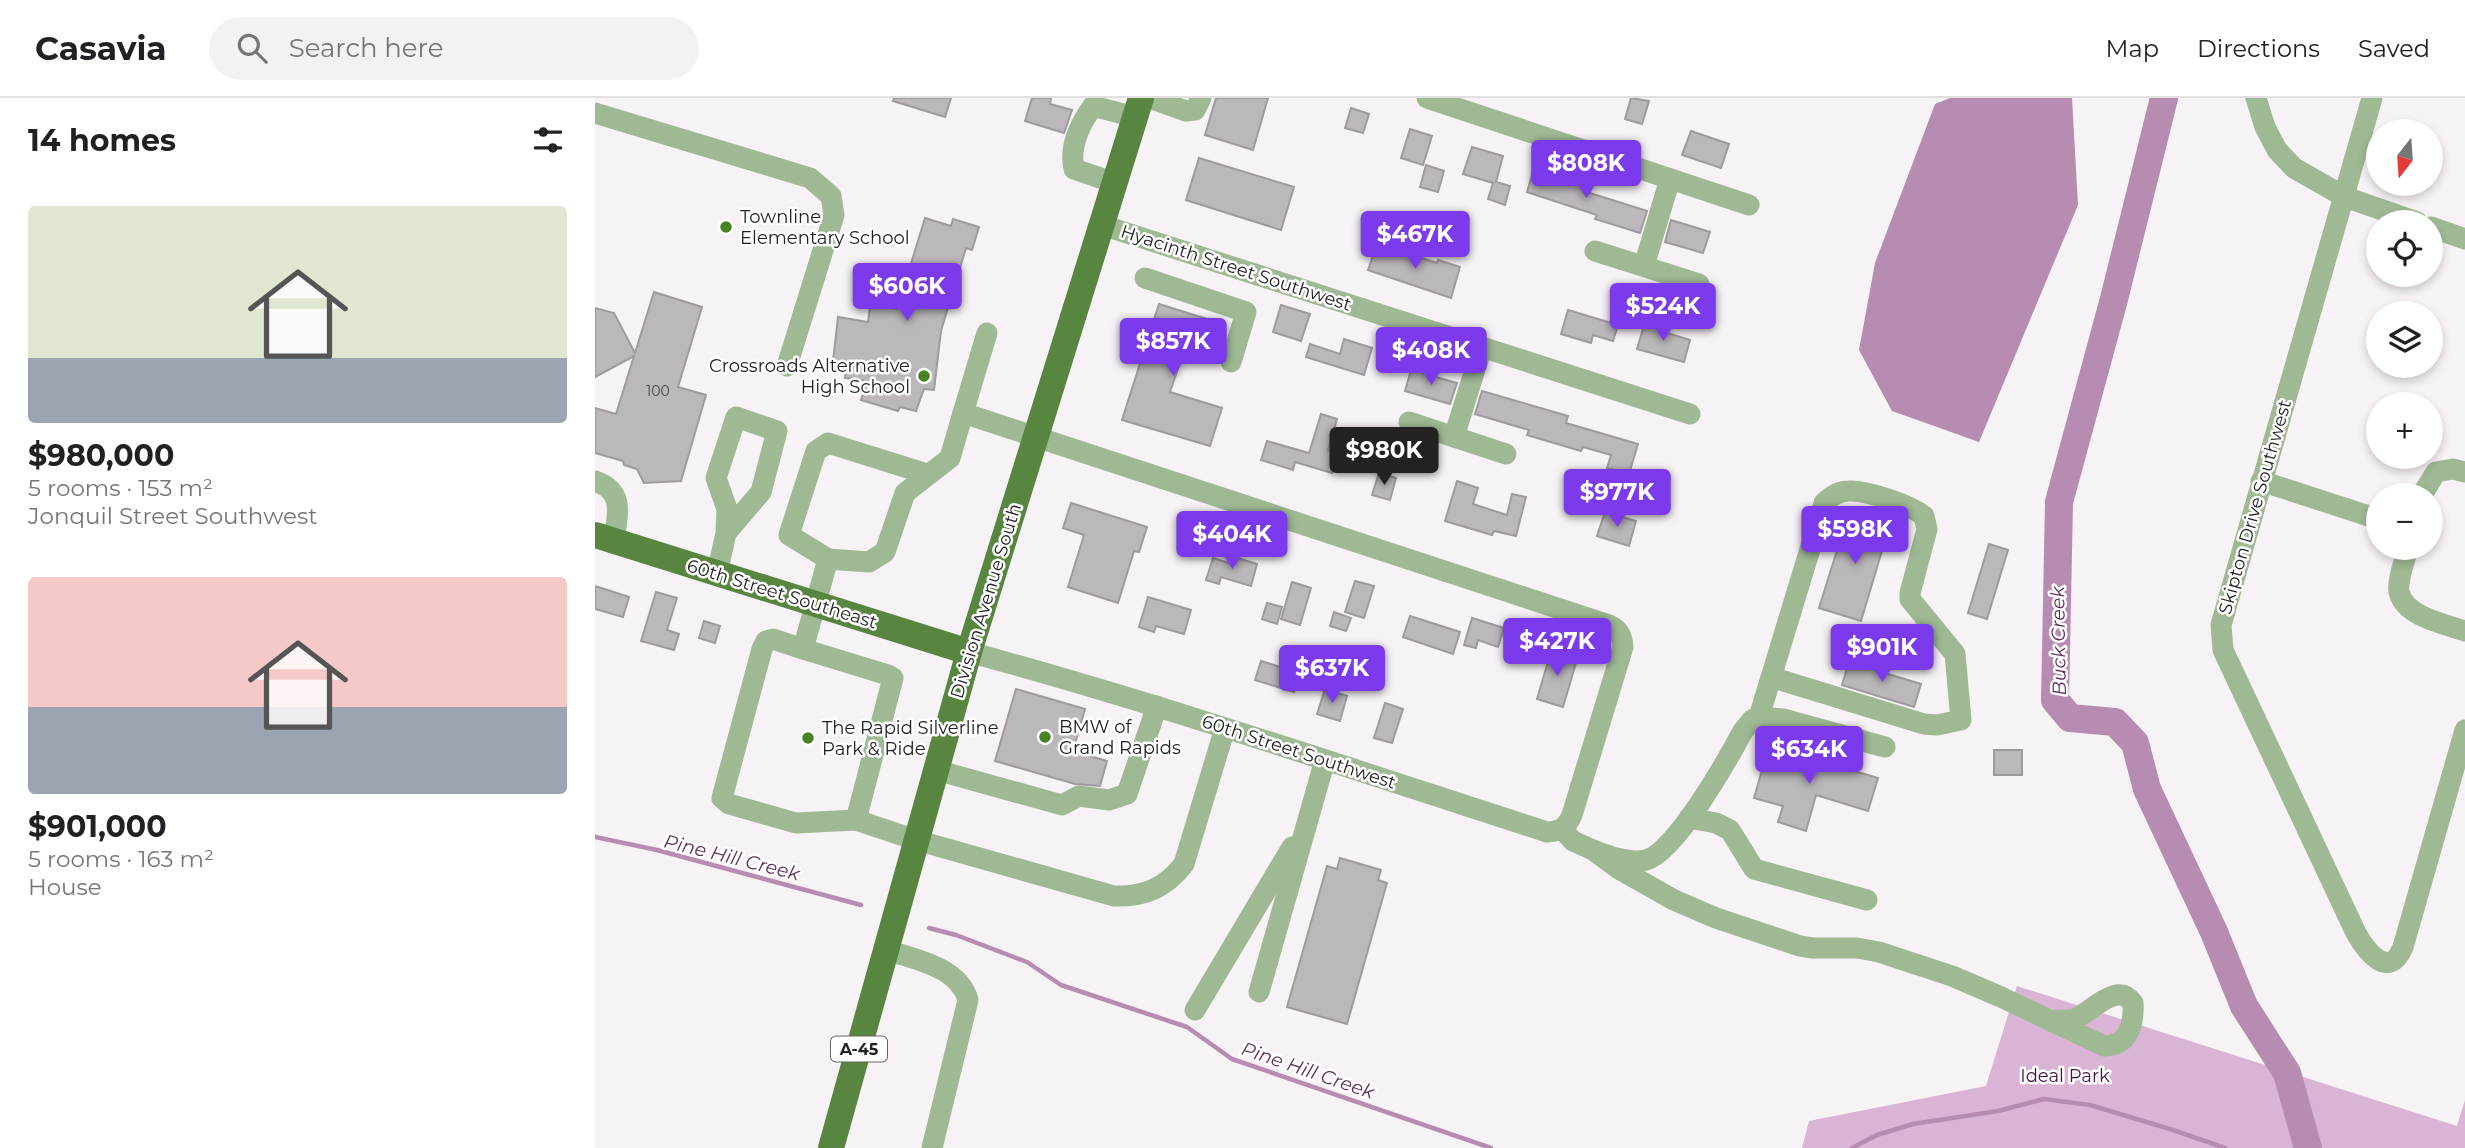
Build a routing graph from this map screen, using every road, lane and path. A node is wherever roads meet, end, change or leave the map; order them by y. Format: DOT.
graph roads {
  1 [pos="1201,98"];
  2 [pos="1427,98"];
  3 [pos="2256,98"];
  4 [pos="2372,98"];
  5 [pos="1142,104"];
  6 [pos="595,113"];
  7 [pos="1670,179"];
  8 [pos="1115,183"];
  9 [pos="2345,197"];
  10 [pos="1749,205"];
  11 [pos="2382,210"];
  12 [pos="1102,225"];
  13 [pos="2443,231"];
  14 [pos="2465,239"];
  15 [pos="1595,251"];
  16 [pos="1644,266"];
  17 [pos="1236,268"];
  18 [pos="1145,278"];
  19 [pos="1699,284"];
  20 [pos="1224,305"];
  21 [pos="987,333"];
  22 [pos="1482,347"];
  23 [pos="1231,362"];
  24 [pos="787,366"];
  25 [pos="963,413"];
  26 [pos="1690,414"];
  27 [pos="1409,422"];
  28 [pos="1037,436"];
  29 [pos="1454,437"];
  30 [pos="1506,454"];
  31 [pos="2465,472"];
  32 [pos="927,474"];
  33 [pos="595,481"];
  34 [pos="2261,481"];
  35 [pos="2430,483"];
  36 [pos="2366,515"];
  37 [pos="726,533"];
  38 [pos="605,538"];
  39 [pos="828,559"];
  40 [pos="2405,560"];
  41 [pos="717,574"];
  42 [pos="815,604"];
  43 [pos="2465,631"];
  44 [pos="803,649"];
  45 [pos="969,652"];
  46 [pos="1771,677"];
  47 [pos="1157,706"];
  48 [pos="1759,717"];
  49 [pos="1225,728"];
  50 [pos="2465,730"];
  51 [pos="1885,747"];
  52 [pos="1325,760"];
  53 [pos="936,770"];
  54 [pos="1689,818"];
  55 [pos="856,820"];
  56 [pos="1308,821"];
  57 [pos="1555,830"];
  58 [pos="916,840"];
  59 [pos="1593,850"];
  60 [pos="1867,900"];
  61 [pos="886,950"];
  62 [pos="1259,992"];
  63 [pos="1195,1010"];
  64 [pos="2051,1020"];
  65 [pos="831,1148"];
  66 [pos="932,1148"];
  1 -- 5 [label="street"];
  2 -- 7 [label="street"];
  3 -- 9 [label="street"];
  4 -- 9 [label="street, Skipton Drive Southwest"];
  5 -- 8 [label="main road, Division Avenue South / A-45"];
  5 -- 8 [label="street"];
  6 -- 24 [label="street"];
  7 -- 10 [label="street"];
  7 -- 16 [label="street"];
  8 -- 12 [label="main road, Division Avenue South / A-45"];
  9 -- 11 [label="street"];
  9 -- 34 [label="street, Skipton Drive Southwest"];
  12 -- 17 [label="street, Hyacinth Street Southwest"];
  12 -- 28 [label="main road, Division Avenue South / A-45"];
  13 -- 14 [label="street"];
  15 -- 16 [label="street"];
  16 -- 19 [label="street"];
  17 -- 20 [label="street"];
  17 -- 22 [label="street, Hyacinth Street Southwest"];
  18 -- 20 [label="street"];
  20 -- 23 [label="street"];
  21 -- 25 [label="street"];
  22 -- 26 [label="street, Hyacinth Street Southwest"];
  22 -- 29 [label="street"];
  25 -- 28 [label="street"];
  25 -- 32 [label="street"];
  27 -- 29 [label="street"];
  28 -- 45 [label="main road, Division Avenue South / A-45"];
  28 -- 57 [label="street"];
  29 -- 30 [label="street"];
  31 -- 35 [label="street"];
  32 -- 39 [label="street"];
  32 -- 39 [label="street"];
  33 -- 38 [label="street"];
  34 -- 36 [label="street"];
  34 -- 50 [label="street, Skipton Drive Southwest"];
  37 -- 37 [label="street"];
  37 -- 41 [label="street"];
  38 -- 41 [label="main road, 60th Street Southeast"];
  39 -- 42 [label="street"];
  40 -- 43 [label="street"];
  41 -- 42 [label="main road, 60th Street Southeast"];
  42 -- 44 [label="street"];
  42 -- 45 [label="main road, 60th Street Southeast"];
  44 -- 55 [label="street"];
  44 -- 55 [label="street"];
  45 -- 47 [label="street, 60th Street Southwest"];
  45 -- 53 [label="main road, Division Avenue South / A-45"];
  46 -- 46 [label="street"];
  46 -- 48 [label="street"];
  47 -- 49 [label="street, 60th Street Southwest"];
  47 -- 53 [label="street"];
  48 -- 51 [label="street"];
  48 -- 54 [label="street"];
  49 -- 52 [label="street, 60th Street Southwest"];
  49 -- 58 [label="street"];
  52 -- 56 [label="street"];
  52 -- 57 [label="street, 60th Street Southwest"];
  53 -- 58 [label="main road, Division Avenue South / A-45"];
  54 -- 59 [label="street"];
  54 -- 60 [label="street"];
  55 -- 58 [label="street"];
  56 -- 62 [label="street"];
  56 -- 63 [label="street"];
  57 -- 59 [label="street, 60th Street Southwest"];
  58 -- 61 [label="main road, Division Avenue South / A-45"];
  59 -- 64 [label="street, 60th Street Southwest"];
  61 -- 65 [label="main road, Division Avenue South / A-45"];
  61 -- 66 [label="street"];
}
